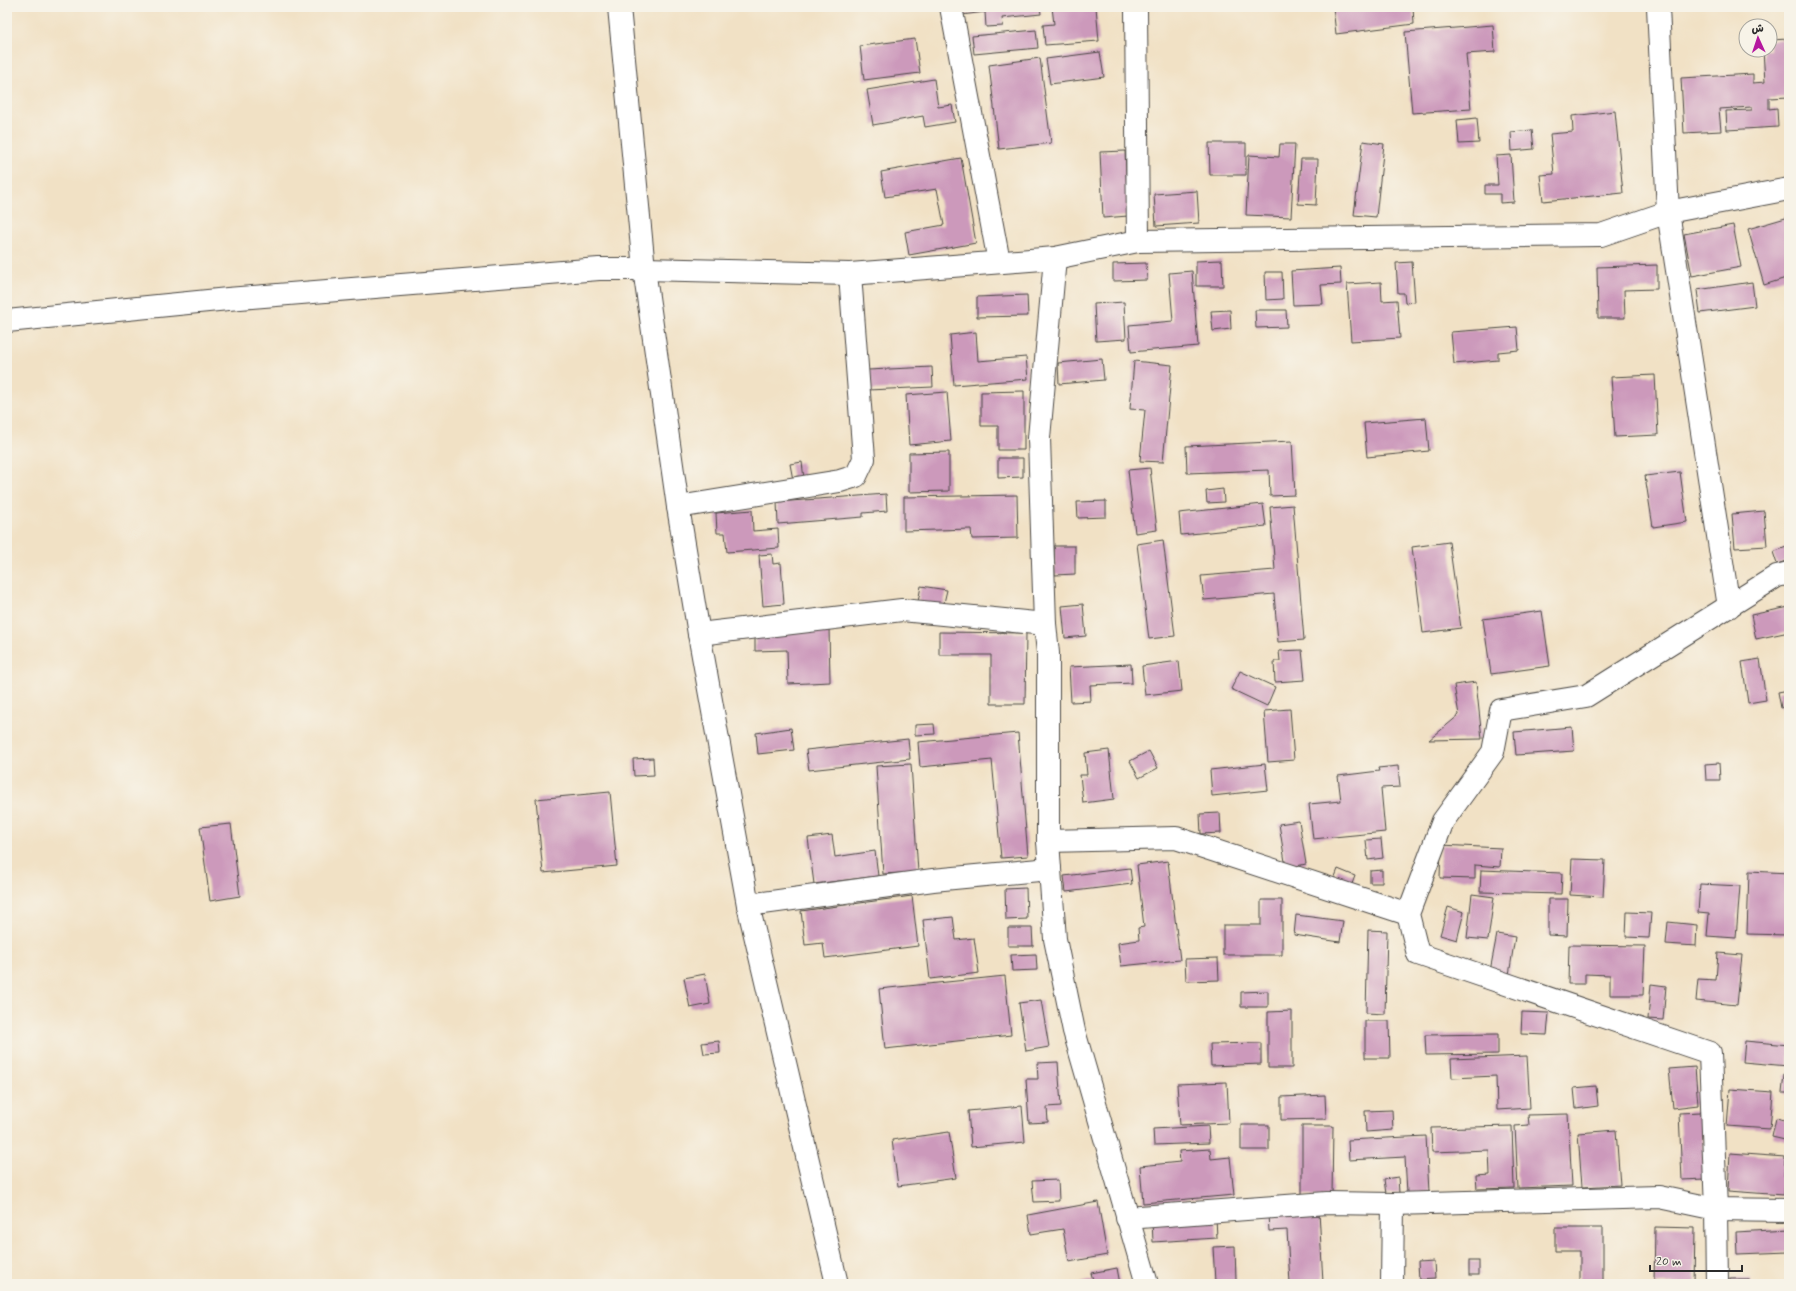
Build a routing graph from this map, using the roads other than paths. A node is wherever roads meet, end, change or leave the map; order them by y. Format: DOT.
graph roads {
  1 [pos="619,7"];
  2 [pos="951,7"];
  3 [pos="1136,7"];
  4 [pos="1658,7"];
  5 [pos="1789,189"];
  6 [pos="1668,212"];
  7 [pos="1138,241"];
  8 [pos="1055,258"];
  9 [pos="999,262"];
  10 [pos="644,269"];
  11 [pos="850,274"];
  12 [pos="7,321"];
  13 [pos="678,507"];
  14 [pos="1789,573"];
  15 [pos="1729,607"];
  16 [pos="1045,624"];
  17 [pos="699,634"];
  18 [pos="1048,841"];
  19 [pos="1050,869"];
  20 [pos="748,905"];
  21 [pos="1408,914"];
  22 [pos="1393,1204"];
  23 [pos="1716,1209"];
  24 [pos="1789,1210"];
  25 [pos="1127,1218"];
  26 [pos="837,1284"];
  27 [pos="1147,1284"];
  28 [pos="1392,1284"];
  29 [pos="1717,1284"];
  1 -- 10 [label="street"];
  2 -- 9 [label="street"];
  3 -- 7 [label="street"];
  4 -- 6 [label="street"];
  5 -- 6 [label="street"];
  6 -- 7 [label="street"];
  6 -- 15 [label="street"];
  7 -- 8 [label="street"];
  8 -- 9 [label="street"];
  8 -- 16 [label="street"];
  9 -- 11 [label="street"];
  10 -- 11 [label="street"];
  10 -- 12 [label="street"];
  10 -- 13 [label="street"];
  11 -- 13 [label="street"];
  13 -- 17 [label="street"];
  14 -- 15 [label="street"];
  15 -- 21 [label="street"];
  16 -- 17 [label="street"];
  16 -- 18 [label="street"];
  17 -- 20 [label="street"];
  18 -- 19 [label="street"];
  18 -- 21 [label="street"];
  19 -- 20 [label="street"];
  19 -- 25 [label="street"];
  20 -- 26 [label="street"];
  21 -- 23 [label="street"];
  22 -- 23 [label="street"];
  22 -- 25 [label="street"];
  22 -- 28 [label="street"];
  23 -- 24 [label="street"];
  23 -- 29 [label="street"];
  25 -- 27 [label="street"];
}
